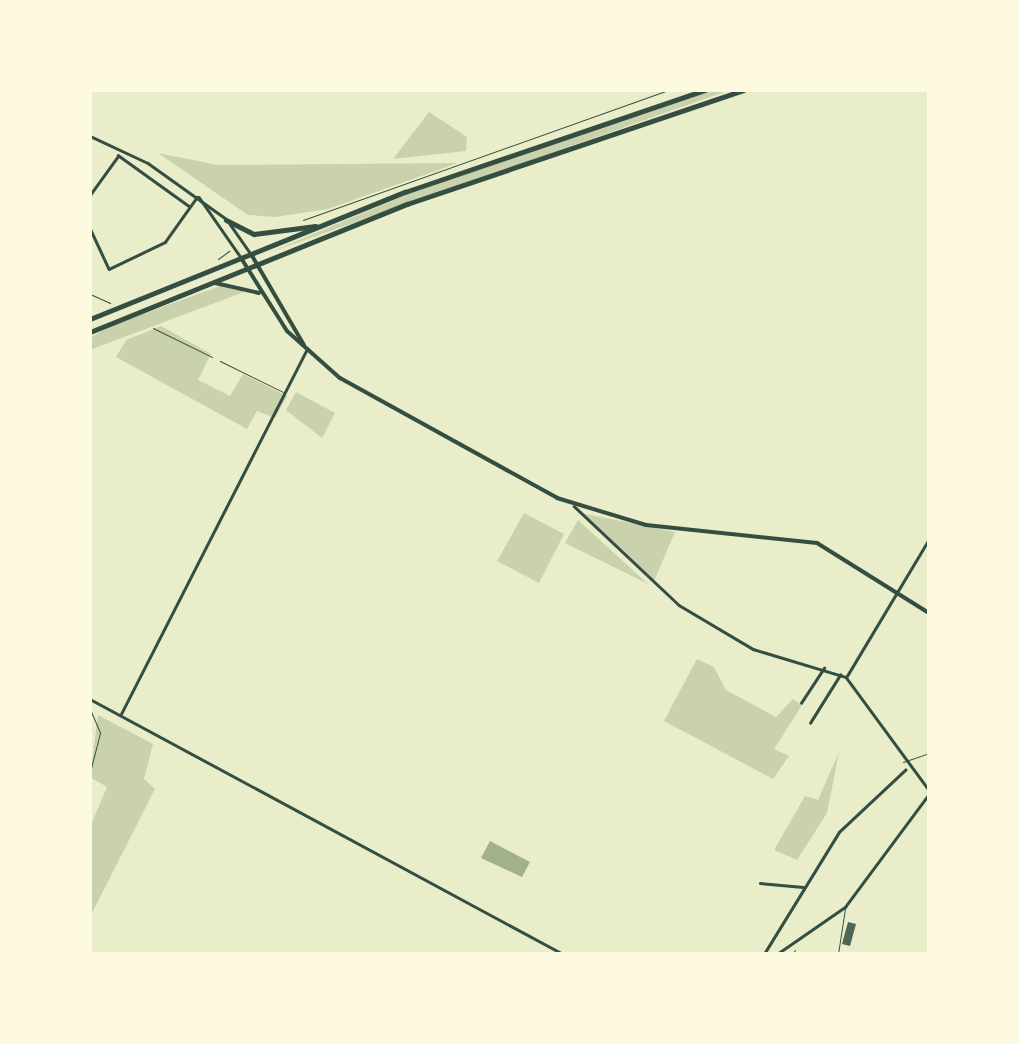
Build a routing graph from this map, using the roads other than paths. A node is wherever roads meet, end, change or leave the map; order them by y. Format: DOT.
graph roads {
  1 [pos="705,90"];
  2 [pos="743,90"];
  3 [pos="90,136"];
  4 [pos="122,150"];
  5 [pos="118,156"];
  6 [pos="90,195"];
  7 [pos="198,196"];
  8 [pos="190,207"];
  9 [pos="226,220"];
  10 [pos="323,225"];
  11 [pos="90,228"];
  12 [pos="252,254"];
  13 [pos="241,258"];
  14 [pos="258,263"];
  15 [pos="246,268"];
  16 [pos="210,283"];
  17 [pos="262,296"];
  18 [pos="90,319"];
  19 [pos="90,332"];
  20 [pos="307,349"];
  21 [pos="220,361"];
  22 [pos="290,395"];
  23 [pos="574,506"];
  24 [pos="929,539"];
  25 [pos="898,591"];
  26 [pos="929,613"];
  27 [pos="824,666"];
  28 [pos="840,674"];
  29 [pos="846,677"];
  30 [pos="90,699"];
  31 [pos="801,703"];
  32 [pos="90,709"];
  33 [pos="120,715"];
  34 [pos="810,723"];
  35 [pos="929,753"];
  36 [pos="903,762"];
  37 [pos="906,769"];
  38 [pos="90,772"];
  39 [pos="929,792"];
  40 [pos="760,883"];
  41 [pos="805,887"];
  42 [pos="845,907"];
  43 [pos="774,940"];
  44 [pos="793,952"];
  45 [pos="563,954"];
  46 [pos="764,954"];
  47 [pos="778,954"];
  48 [pos="838,954"];
  1 -- 10 [label="main road"];
  2 -- 14 [label="main road"];
  3 -- 4 [label="street"];
  4 -- 5 [label="street"];
  4 -- 7 [label="street"];
  5 -- 6 [label="street"];
  5 -- 8 [label="street"];
  7 -- 8 [label="street"];
  7 -- 9 [label="street"];
  7 -- 13 [label="street"];
  8 -- 11 [label="street"];
  9 -- 10 [label="main road"];
  9 -- 12 [label="street"];
  10 -- 12 [label="main road"];
  12 -- 13 [label="main road"];
  12 -- 14 [label="street"];
  13 -- 15 [label="street"];
  13 -- 18 [label="main road"];
  14 -- 15 [label="main road"];
  14 -- 20 [label="street"];
  15 -- 16 [label="main road"];
  15 -- 17 [label="street"];
  16 -- 17 [label="street"];
  16 -- 19 [label="main road"];
  17 -- 20 [label="street"];
  20 -- 22 [label="street"];
  20 -- 23 [label="street"];
  21 -- 22 [label="lane"];
  22 -- 33 [label="street"];
  23 -- 25 [label="street"];
  23 -- 27 [label="street"];
  24 -- 25 [label="street"];
  25 -- 26 [label="street"];
  25 -- 29 [label="street"];
  27 -- 28 [label="street"];
  27 -- 31 [label="street"];
  28 -- 29 [label="street"];
  28 -- 34 [label="street"];
  29 -- 36 [label="street"];
  30 -- 33 [label="street"];
  32 -- 38 [label="lane"];
  33 -- 45 [label="street"];
  35 -- 36 [label="lane"];
  36 -- 37 [label="street"];
  37 -- 39 [label="street"];
  37 -- 41 [label="street"];
  39 -- 42 [label="street"];
  40 -- 41 [label="street"];
  41 -- 43 [label="street"];
  42 -- 44 [label="street"];
  42 -- 48 [label="lane"];
  43 -- 46 [label="street"];
  43 -- 47 [label="street"];
  44 -- 47 [label="street"];
}
